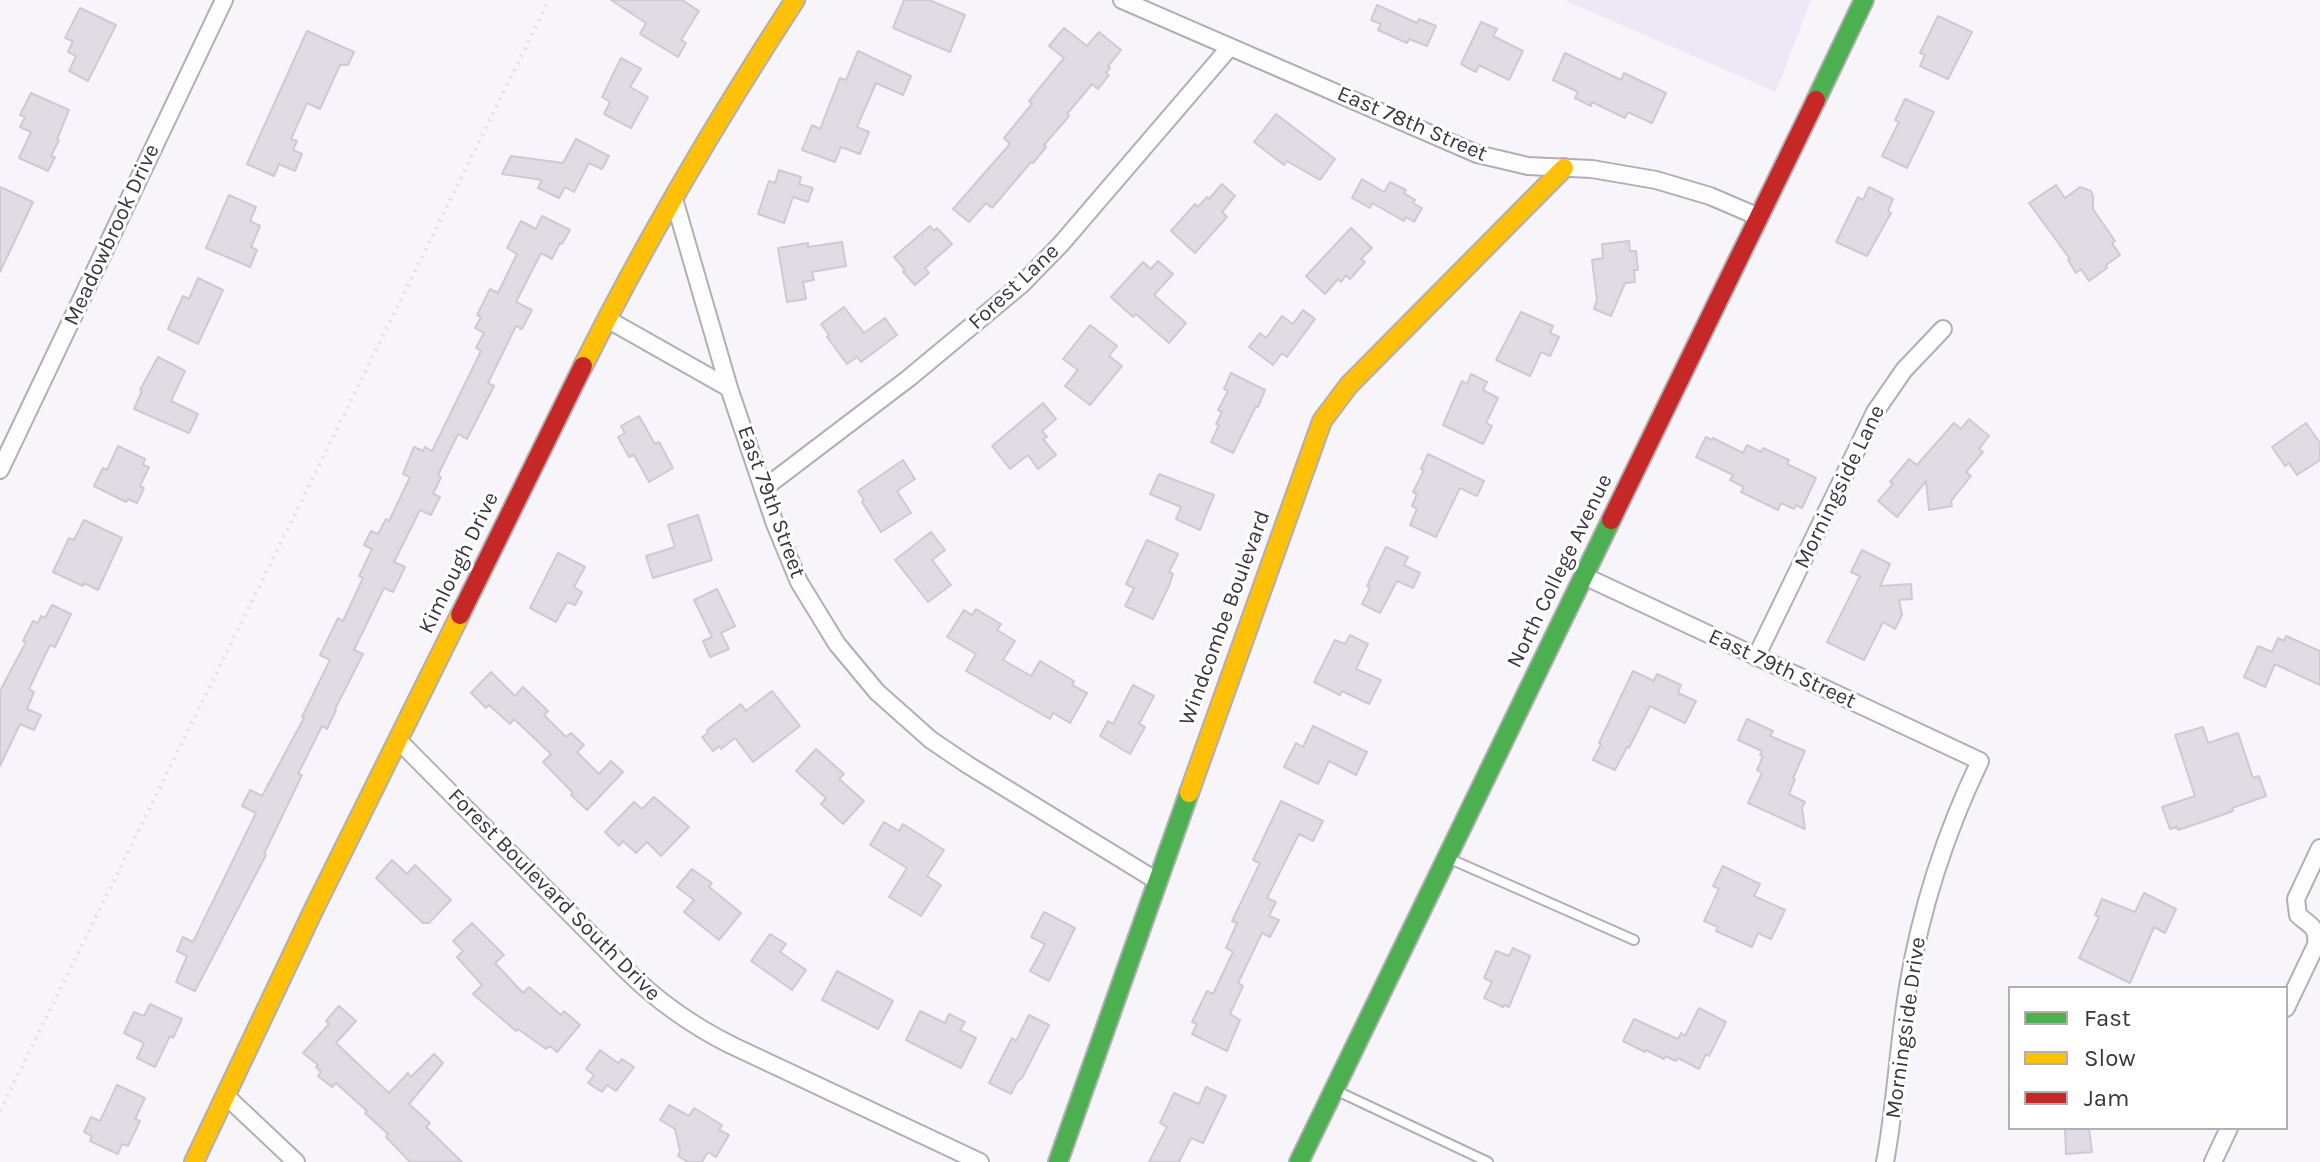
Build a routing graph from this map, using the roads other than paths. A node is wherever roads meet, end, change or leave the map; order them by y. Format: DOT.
graph roads {
  1 [pos="224,0"];
  2 [pos="795,0"];
  3 [pos="1122,0"];
  4 [pos="1864,0"];
  5 [pos="1230,47"];
  6 [pos="1564,168"];
  7 [pos="674,199"];
  8 [pos="1759,217"];
  9 [pos="607,319"];
  10 [pos="1943,329"];
  11 [pos="729,388"];
  12 [pos="0,470"];
  13 [pos="763,489"];
  14 [pos="1584,576"];
  15 [pos="1756,657"];
  16 [pos="398,740"];
  17 [pos="1980,761"];
  18 [pos="2320,848"];
  19 [pos="1447,858"];
  20 [pos="1157,881"];
  21 [pos="1634,940"];
  22 [pos="2288,1004"];
  23 [pos="1335,1089"];
  24 [pos="226,1096"];
  25 [pos="2228,1130"];
  26 [pos="194,1162"];
  27 [pos="296,1162"];
  28 [pos="980,1162"];
  29 [pos="1058,1162"];
  30 [pos="1299,1162"];
  31 [pos="1488,1162"];
  32 [pos="1885,1162"];
  33 [pos="2213,1162"];
  1 -- 12 [label="street, Meadowbrook Drive"];
  2 -- 7 [label="street, Kimlough Drive"];
  3 -- 5 [label="street, East 78th Street"];
  4 -- 8 [label="street, North College Avenue"];
  5 -- 6 [label="street, East 78th Street"];
  5 -- 13 [label="street, Forest Lane"];
  6 -- 8 [label="street, East 78th Street"];
  6 -- 20 [label="street, Windcombe Boulevard"];
  7 -- 9 [label="street, Kimlough Drive"];
  7 -- 11 [label="street, East 79th Street"];
  8 -- 14 [label="street, North College Avenue"];
  9 -- 11 [label="street"];
  9 -- 16 [label="street, Kimlough Drive"];
  10 -- 15 [label="street, Morningside Lane"];
  11 -- 13 [label="street, East 79th Street"];
  13 -- 20 [label="street, East 79th Street"];
  14 -- 15 [label="street, East 79th Street"];
  14 -- 19 [label="street, North College Avenue"];
  15 -- 17 [label="street, East 79th Street"];
  16 -- 24 [label="street, Kimlough Drive"];
  16 -- 28 [label="street, Forest Boulevard South Drive"];
  17 -- 32 [label="street, Morningside Drive"];
  18 -- 22 [label="street"];
  19 -- 21 [label="lane"];
  19 -- 23 [label="street, North College Avenue"];
  20 -- 29 [label="street, Windcombe Boulevard"];
  23 -- 30 [label="street, North College Avenue"];
  23 -- 31 [label="lane"];
  24 -- 26 [label="street, Kimlough Drive"];
  24 -- 27 [label="street"];
  25 -- 33 [label="street"];
}
